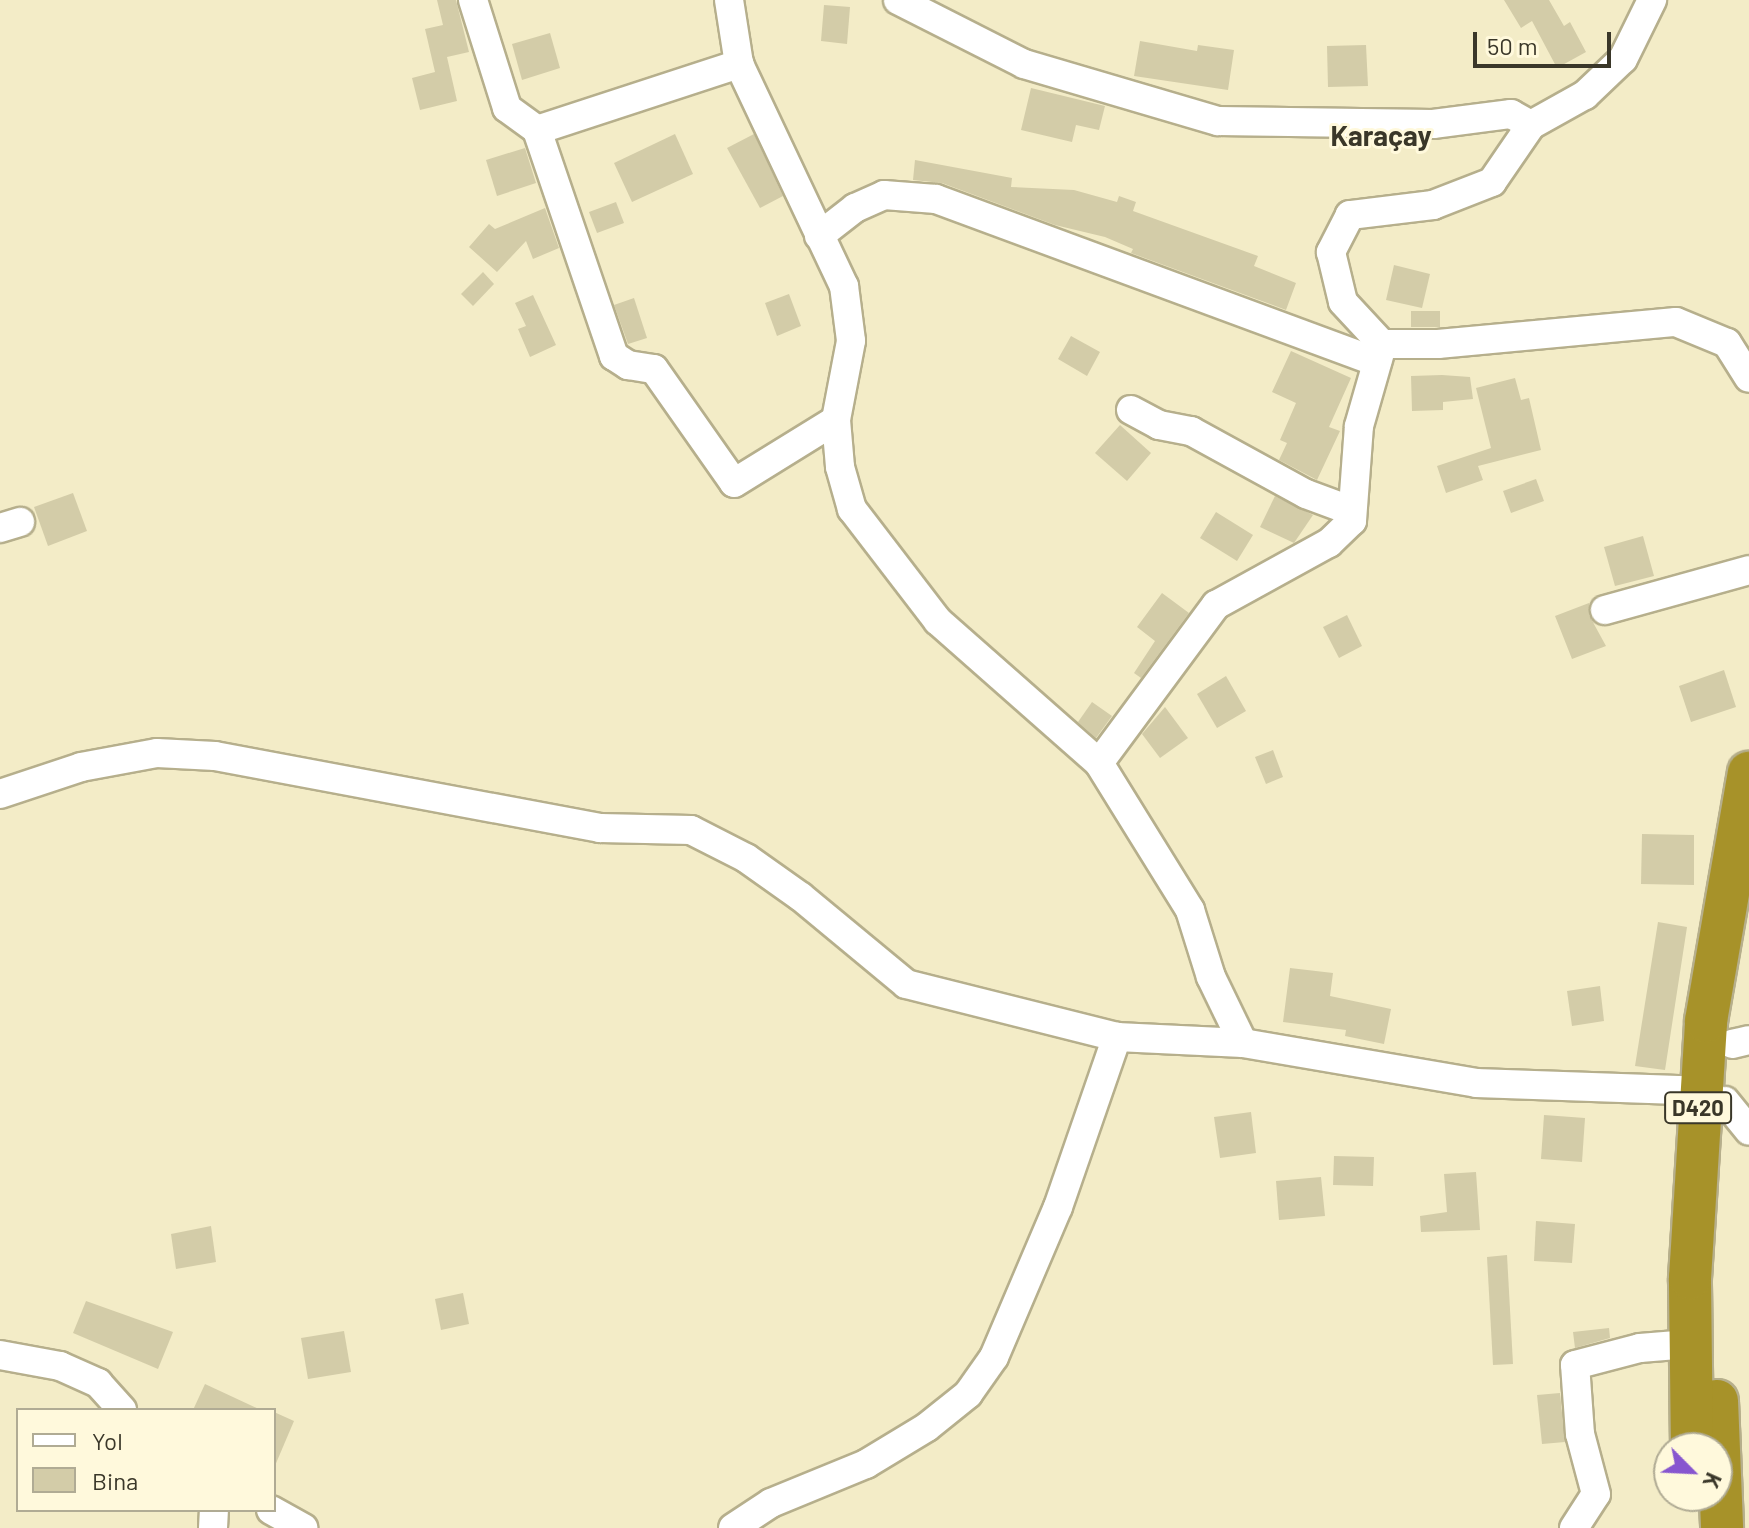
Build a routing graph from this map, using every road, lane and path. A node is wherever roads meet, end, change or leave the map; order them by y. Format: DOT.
graph roads {
  1 [pos="473,0"];
  2 [pos="729,0"];
  3 [pos="898,0"];
  4 [pos="1652,0"];
  5 [pos="739,64"];
  6 [pos="1531,125"];
  7 [pos="537,130"];
  8 [pos="819,236"];
  9 [pos="1380,353"];
  10 [pos="1749,378"];
  11 [pos="1131,410"];
  12 [pos="836,420"];
  13 [pos="1352,511"];
  14 [pos="1749,570"];
  15 [pos="1605,610"];
  16 [pos="1099,763"];
  17 [pos="1749,773"];
  18 [pos="0,794"];
  19 [pos="1749,932"];
  20 [pos="1117,1037"];
  21 [pos="1740,1042"];
  22 [pos="1243,1043"];
  23 [pos="1725,1108"];
  24 [pos="1689,1344"];
  25 [pos="0,1355"];
  26 [pos="120,1408"];
  27 [pos="1692,1432"];
  28 [pos="275,1512"];
  29 [pos="303,1528"];
  30 [pos="733,1528"];
  31 [pos="1574,1528"];
  32 [pos="1722,1528"];
  1 -- 7 [label="street"];
  2 -- 5 [label="street"];
  3 -- 6 [label="street"];
  4 -- 6 [label="street"];
  5 -- 7 [label="street"];
  5 -- 8 [label="street"];
  6 -- 9 [label="street"];
  7 -- 12 [label="street"];
  8 -- 9 [label="street"];
  8 -- 12 [label="street"];
  9 -- 10 [label="street"];
  9 -- 13 [label="street"];
  11 -- 13 [label="street"];
  12 -- 16 [label="street"];
  13 -- 16 [label="street"];
  14 -- 15 [label="street"];
  16 -- 22 [label="street"];
  17 -- 23 [label="highway, D420"];
  18 -- 20 [label="street"];
  19 -- 21 [label="highway, D420"];
  20 -- 22 [label="street"];
  20 -- 30 [label="street"];
  21 -- 23 [label="highway, D420"];
  22 -- 23 [label="street"];
  23 -- 24 [label="highway, D420"];
  23 -- 32 [label="highway, D420"];
  24 -- 27 [label="highway, D420"];
  24 -- 31 [label="street"];
  25 -- 26 [label="street"];
  28 -- 29 [label="street"];
}
